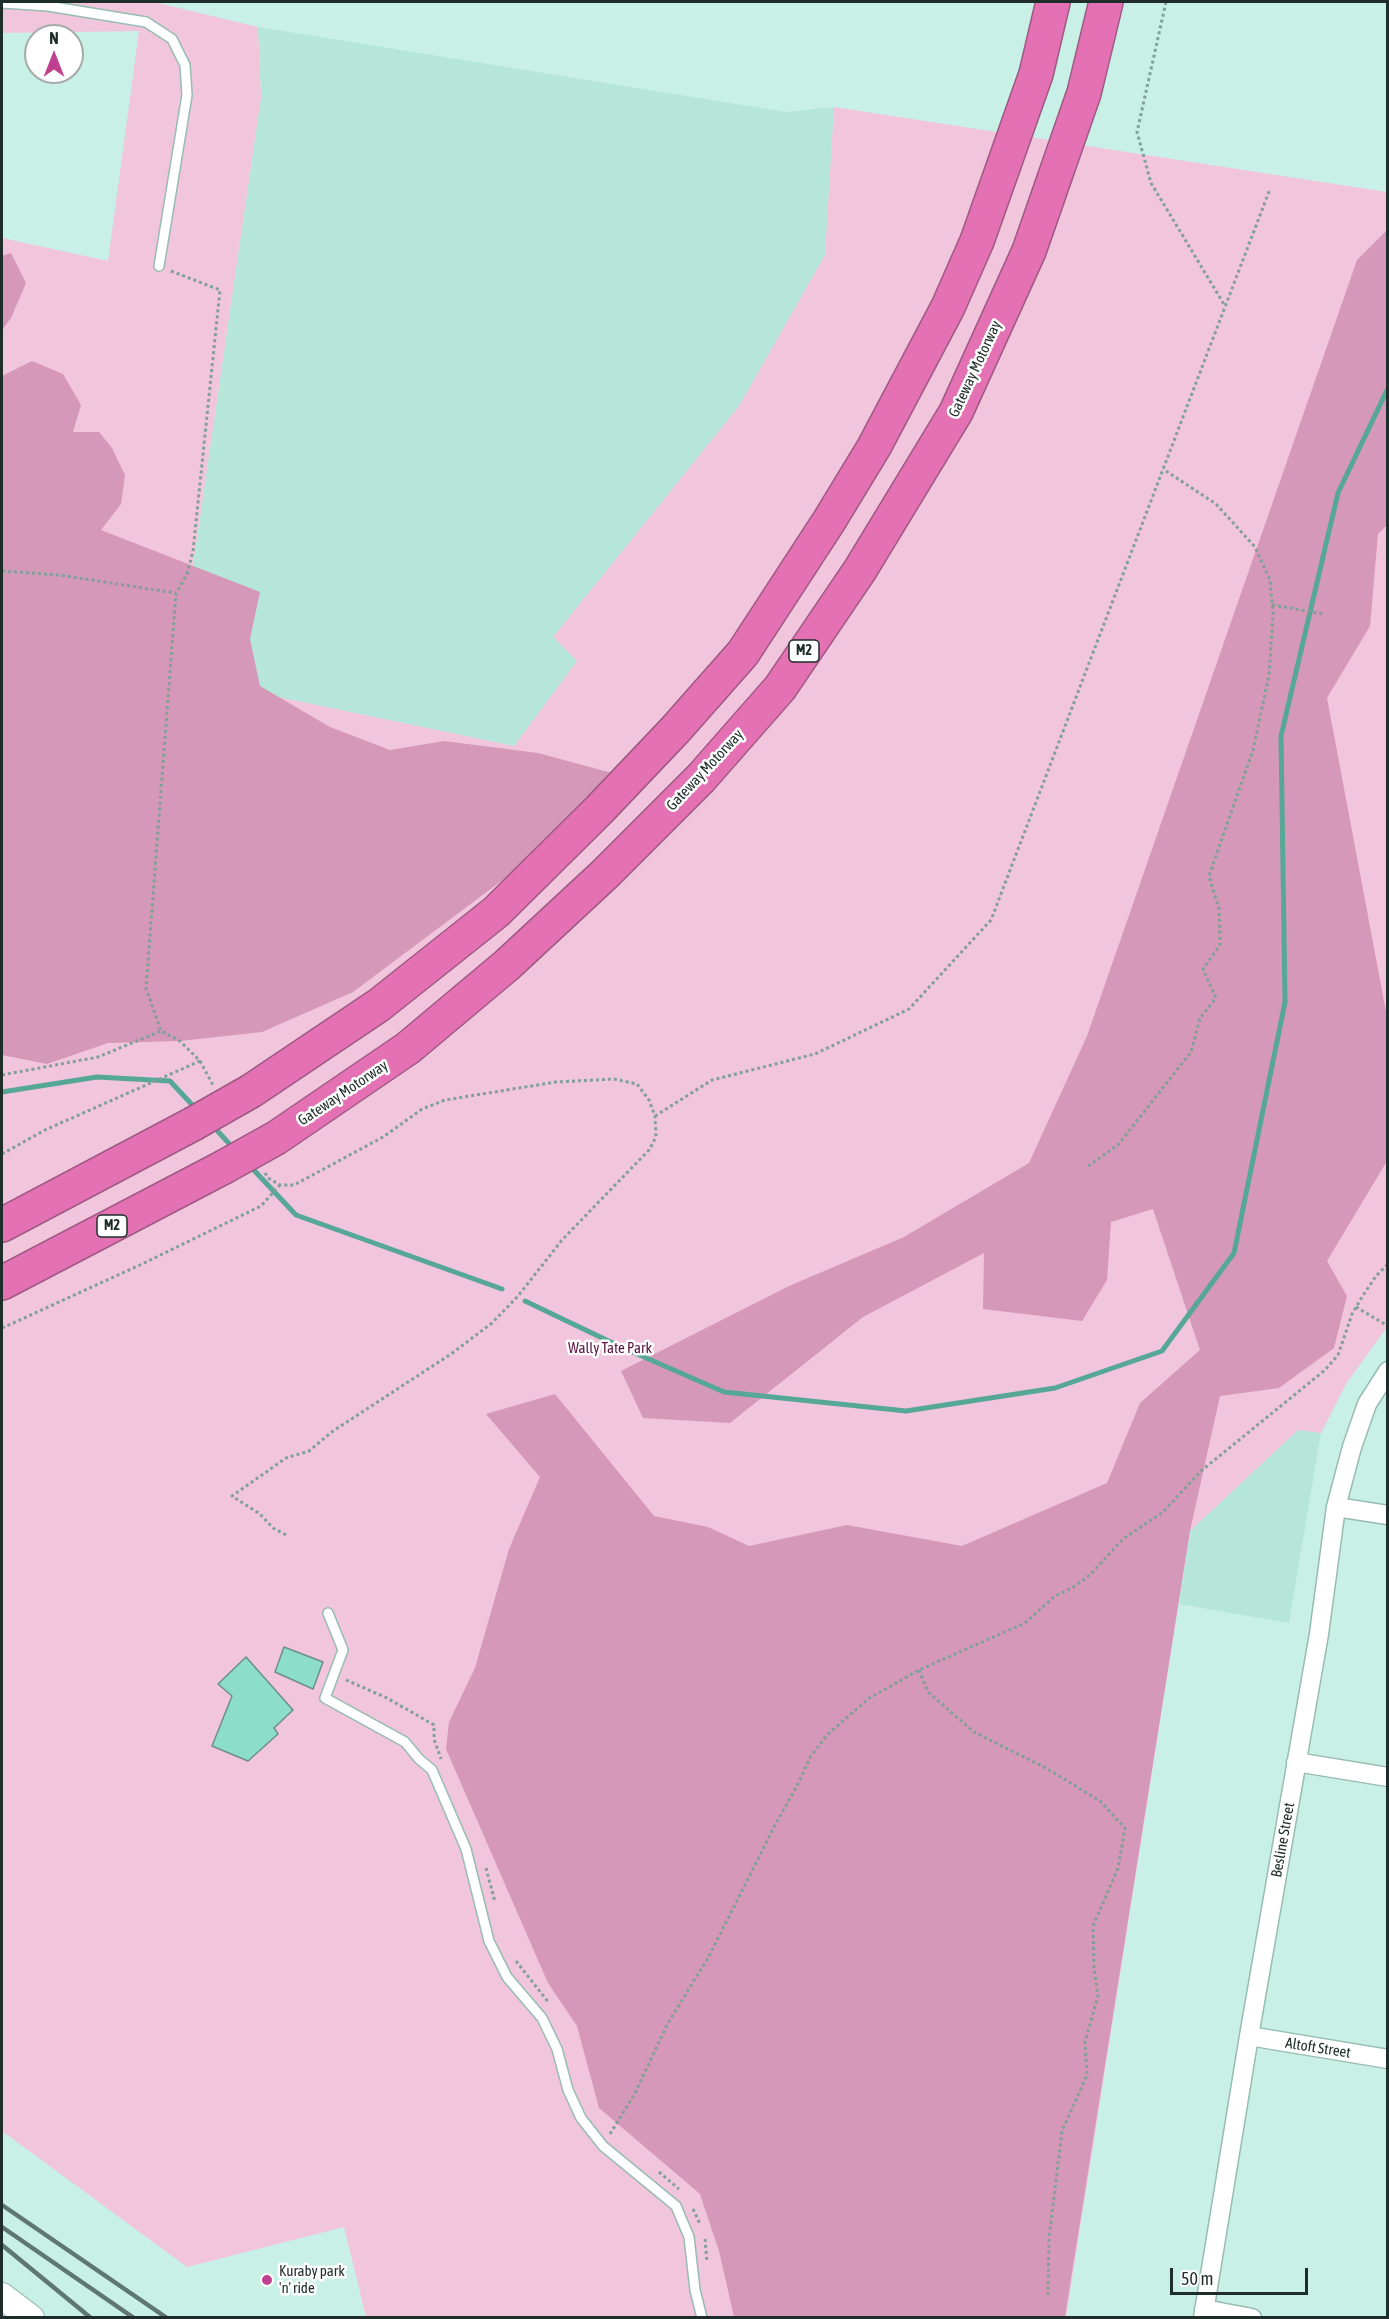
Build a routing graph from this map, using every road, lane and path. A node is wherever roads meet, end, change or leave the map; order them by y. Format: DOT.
graph roads {
  1 [pos="1053,2"];
  2 [pos="1106,2"];
  3 [pos="1166,2"];
  4 [pos="2,3"];
  5 [pos="1270,189"];
  6 [pos="159,266"];
  7 [pos="1225,306"];
  8 [pos="1163,469"];
  9 [pos="2,571"];
  10 [pos="176,593"];
  11 [pos="1272,605"];
  12 [pos="1324,614"];
  13 [pos="161,1031"];
  14 [pos="200,1061"];
  15 [pos="2,1075"];
  16 [pos="217,1090"];
  17 [pos="656,1116"];
  18 [pos="2,1154"];
  19 [pos="1088,1166"];
  20 [pos="262,1168"];
  21 [pos="280,1185"];
  22 [pos="2,1226"];
  23 [pos="1388,1264"];
  24 [pos="2,1283"];
  25 [pos="1356,1306"];
  26 [pos="1388,1326"];
  27 [pos="2,1328"];
  28 [pos="1388,1371"];
  29 [pos="1336,1507"];
  30 [pos="1388,1515"];
  31 [pos="288,1536"];
  32 [pos="328,1613"];
  33 [pos="919,1670"];
  34 [pos="335,1675"];
  35 [pos="1296,1762"];
  36 [pos="445,1767"];
  37 [pos="1388,1777"];
  38 [pos="485,1864"];
  39 [pos="496,1905"];
  40 [pos="514,1959"];
  41 [pos="555,2013"];
  42 [pos="1249,2037"];
  43 [pos="1388,2059"];
  44 [pos="603,2125"];
  45 [pos="610,2133"];
  46 [pos="619,2140"];
  47 [pos="603,2146"];
  48 [pos="652,2166"];
  49 [pos="684,2196"];
  50 [pos="691,2205"];
  51 [pos="700,2225"];
  52 [pos="704,2236"];
  53 [pos="708,2269"];
  54 [pos="1048,2295"];
  55 [pos="2,2296"];
  56 [pos="1204,2313"];
  57 [pos="31,2318"];
  58 [pos="702,2318"];
  59 [pos="1252,2318"];
  1 -- 22 [label="highway, bridge"];
  2 -- 24 [label="highway, Gateway Motorway / M2, bridge"];
  3 -- 7 [label="path"];
  4 -- 6 [label="lane"];
  5 -- 7 [label="path"];
  6 -- 10 [label="path"];
  7 -- 8 [label="path"];
  8 -- 11 [label="path"];
  8 -- 17 [label="path"];
  9 -- 10 [label="path"];
  10 -- 13 [label="path"];
  11 -- 12 [label="path"];
  11 -- 19 [label="path"];
  13 -- 14 [label="path"];
  13 -- 15 [label="path"];
  14 -- 16 [label="path"];
  14 -- 18 [label="path"];
  17 -- 21 [label="path"];
  17 -- 31 [label="path"];
  20 -- 21 [label="path"];
  21 -- 27 [label="path"];
  23 -- 25 [label="path"];
  25 -- 26 [label="path"];
  25 -- 33 [label="path"];
  28 -- 29 [label="street, Besline Street"];
  29 -- 30 [label="street"];
  29 -- 35 [label="street, Besline Street"];
  32 -- 34 [label="lane"];
  33 -- 45 [label="path"];
  33 -- 54 [label="path"];
  34 -- 36 [label="path"];
  34 -- 47 [label="lane"];
  35 -- 37 [label="street"];
  35 -- 42 [label="street, Besline Street"];
  38 -- 39 [label="path"];
  40 -- 41 [label="path"];
  42 -- 43 [label="street, Altoft Street"];
  42 -- 56 [label="street, Besline Street"];
  44 -- 45 [label="path"];
  45 -- 46 [label="path"];
  45 -- 47 [label="path"];
  47 -- 58 [label="lane"];
  48 -- 49 [label="path"];
  50 -- 51 [label="path"];
  52 -- 53 [label="path"];
  55 -- 57 [label="main road"];
  56 -- 59 [label="street"];
}
